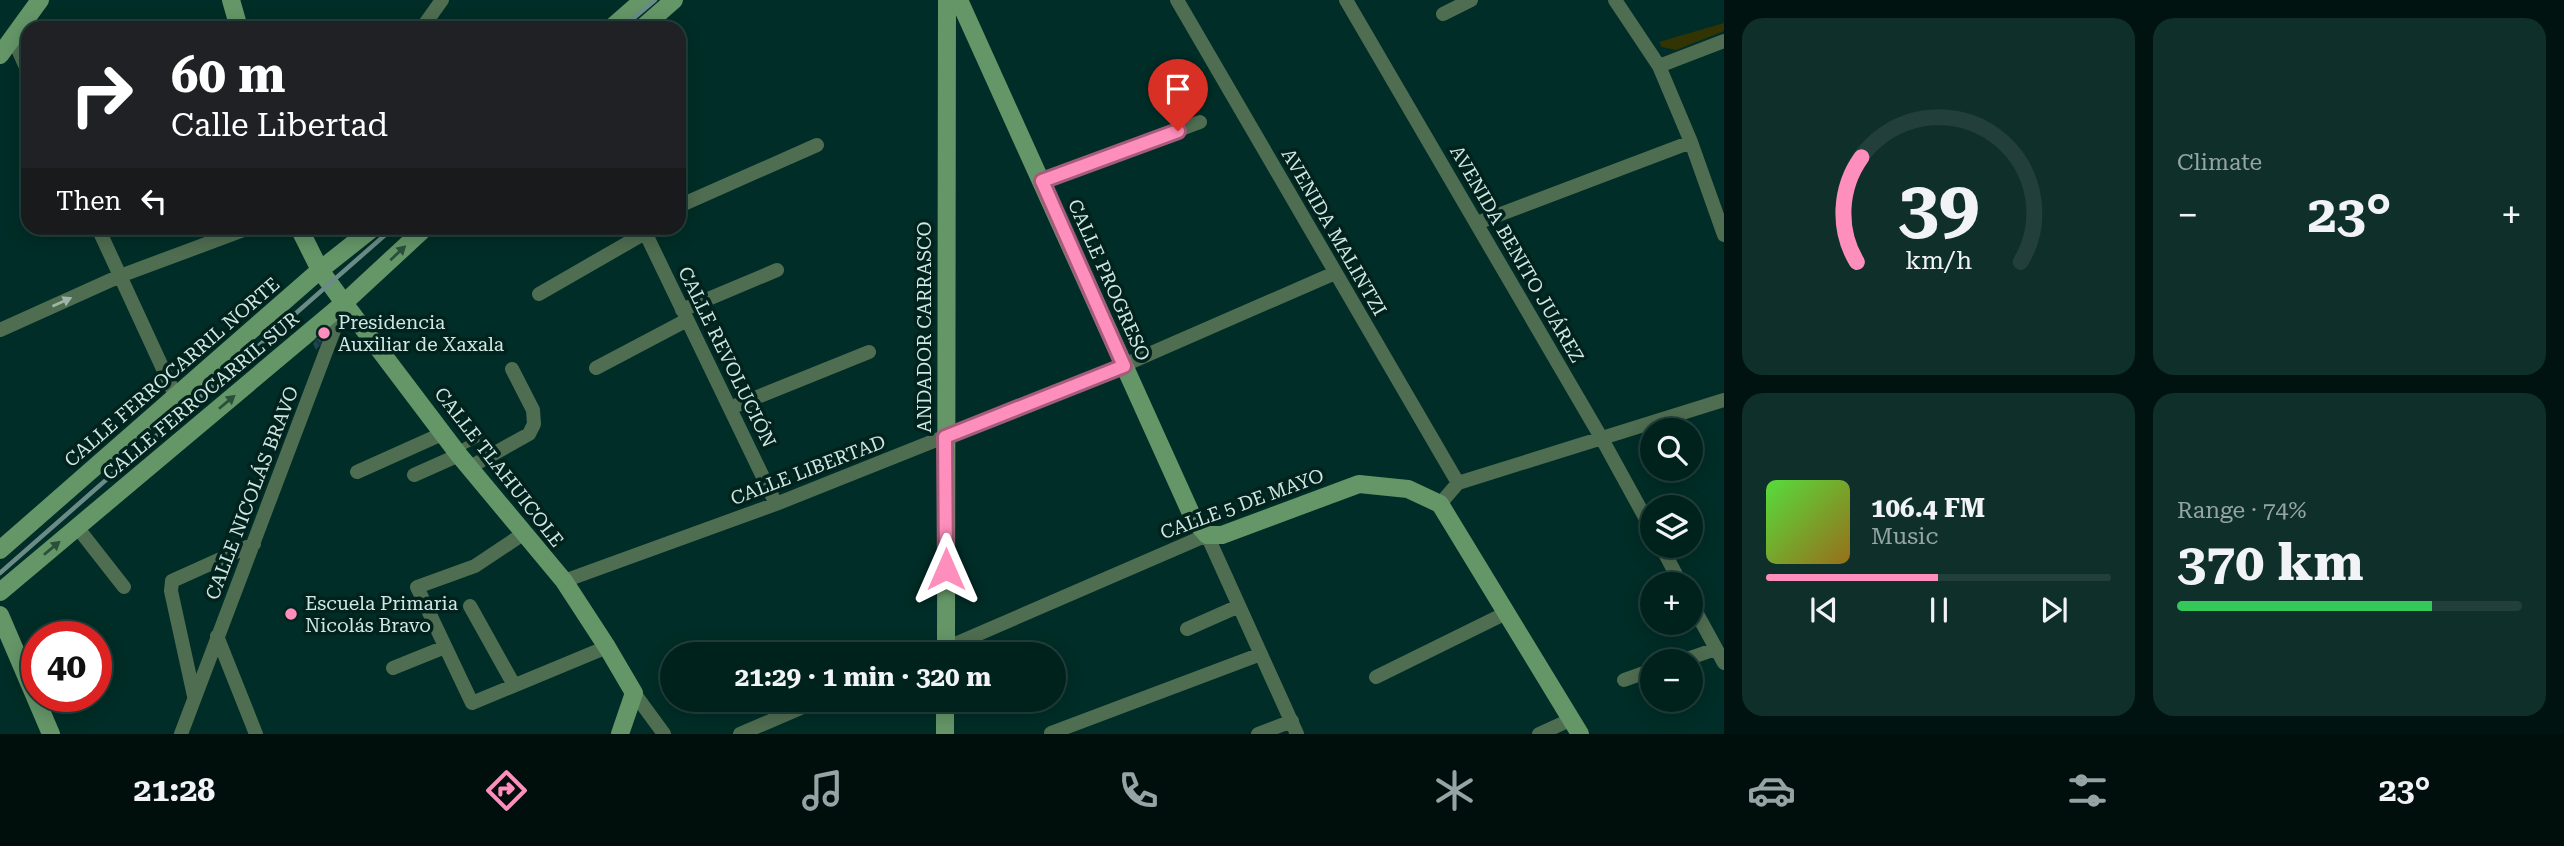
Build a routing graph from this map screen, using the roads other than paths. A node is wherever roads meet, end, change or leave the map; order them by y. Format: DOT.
graph roads {
  1 [pos="40,0"];
  2 [pos="231,0"];
  3 [pos="442,0"];
  4 [pos="643,0"];
  5 [pos="674,0"];
  6 [pos="947,0"];
  7 [pos="959,0"];
  8 [pos="1177,0"];
  9 [pos="1346,0"];
  10 [pos="1471,0"];
  11 [pos="1615,0"];
  12 [pos="1443,14"];
  13 [pos="25,21"];
  14 [pos="237,21"];
  15 [pos="427,21"];
  16 [pos="619,21"];
  17 [pos="650,21"];
  18 [pos="21,27"];
  19 [pos="13,38"];
  20 [pos="1724,41"];
  21 [pos="0,55"];
  22 [pos="21,56"];
  23 [pos="1659,65"];
  24 [pos="1200,122"];
  25 [pos="1690,142"];
  26 [pos="817,145"];
  27 [pos="1042,181"];
  28 [pos="686,203"];
  29 [pos="1477,223"];
  30 [pos="101,235"];
  31 [pos="230,235"];
  32 [pos="302,235"];
  33 [pos="364,235"];
  34 [pos="418,235"];
  35 [pos="636,235"];
  36 [pos="646,235"];
  37 [pos="1724,235"];
  38 [pos="320,270"];
  39 [pos="777,270"];
  40 [pos="1335,273"];
  41 [pos="120,276"];
  42 [pos="539,294"];
  43 [pos="345,303"];
  44 [pos="685,315"];
  45 [pos="0,330"];
  46 [pos="869,352"];
  47 [pos="1124,366"];
  48 [pos="596,368"];
  49 [pos="512,369"];
  50 [pos="176,397"];
  51 [pos="1724,400"];
  52 [pos="730,408"];
  53 [pos="444,433"];
  54 [pos="481,437"];
  55 [pos="945,437"];
  56 [pos="1602,439"];
  57 [pos="462,457"];
  58 [pos="357,472"];
  59 [pos="414,475"];
  60 [pos="1458,483"];
  61 [pos="776,504"];
  62 [pos="1440,504"];
  63 [pos="1640,508"];
  64 [pos="77,527"];
  65 [pos="523,534"];
  66 [pos="1207,535"];
  67 [pos="254,544"];
  68 [pos="0,550"];
  69 [pos="564,582"];
  70 [pos="124,587"];
  71 [pos="0,592"];
  72 [pos="470,606"];
  73 [pos="1239,606"];
  74 [pos="1506,612"];
  75 [pos="0,615"];
  76 [pos="1703,625"];
  77 [pos="1188,629"];
  78 [pos="217,636"];
  79 [pos="946,642"];
  80 [pos="966,642"];
  81 [pos="445,647"];
  82 [pos="607,647"];
  83 [pos="1716,649"];
  84 [pos="1703,653"];
  85 [pos="1261,654"];
  86 [pos="1724,663"];
  87 [pos="393,668"];
  88 [pos="1640,674"];
  89 [pos="1376,677"];
  90 [pos="1624,680"];
  91 [pos="514,685"];
  92 [pos="634,693"];
  93 [pos="194,696"];
  94 [pos="791,712"];
  95 [pos="946,712"];
  96 [pos="1576,727"];
  97 [pos="1294,728"];
  98 [pos="1051,733"];
  99 [pos="51,734"];
  100 [pos="181,734"];
  101 [pos="256,734"];
  102 [pos="620,734"];
  103 [pos="664,734"];
  104 [pos="740,734"];
  105 [pos="945,734"];
  106 [pos="1258,734"];
  107 [pos="1539,734"];
  1 -- 13 [label="main road"];
  2 -- 14 [label="main road"];
  3 -- 15 [label="street"];
  4 -- 16 [label="main road"];
  5 -- 17 [label="main road"];
  6 -- 55 [label="main road, ANDADOR CARRASCO"];
  7 -- 27 [label="main road, CALLE PROGRESO"];
  8 -- 40 [label="street, AVENIDA MALINTZI"];
  9 -- 29 [label="street, AVENIDA BENITO JUÁREZ"];
  10 -- 12 [label="street"];
  11 -- 23 [label="street"];
  18 -- 19 [label="main road"];
  19 -- 21 [label="main road"];
  19 -- 22 [label="street"];
  20 -- 23 [label="street"];
  23 -- 25 [label="street"];
  24 -- 27 [label="street"];
  25 -- 29 [label="street"];
  25 -- 37 [label="street"];
  26 -- 28 [label="street"];
  27 -- 47 [label="main road, CALLE PROGRESO"];
  29 -- 56 [label="street, AVENIDA BENITO JUÁREZ"];
  30 -- 41 [label="street"];
  31 -- 41 [label="street"];
  32 -- 38 [label="main road, CALLE TLAHUICOLE"];
  33 -- 38 [label="main road, CALLE FERROCARRIL NORTE"];
  43 -- 34 [label="main road, CALLE FERROCARRIL SUR, one-way"];
  35 -- 42 [label="street"];
  36 -- 44 [label="street, CALLE REVOLUCIÓN"];
  38 -- 43 [label="main road, CALLE TLAHUICOLE"];
  38 -- 50 [label="main road, CALLE FERROCARRIL NORTE"];
  39 -- 44 [label="street"];
  40 -- 47 [label="street, CALLE LIBERTAD"];
  40 -- 60 [label="street, AVENIDA MALINTZI"];
  45 -- 41 [label="street, one-way"];
  41 -- 50 [label="street"];
  43 -- 53 [label="main road, CALLE TLAHUICOLE"];
  64 -- 43 [label="main road, CALLE FERROCARRIL SUR, one-way"];
  43 -- 67 [label="street, CALLE NICOLÁS BRAVO"];
  44 -- 48 [label="street"];
  44 -- 52 [label="street, CALLE REVOLUCIÓN"];
  46 -- 52 [label="street"];
  47 -- 55 [label="street, CALLE LIBERTAD"];
  47 -- 66 [label="main road, CALLE PROGRESO"];
  49 -- 57 [label="street"];
  50 -- 68 [label="main road, CALLE FERROCARRIL NORTE"];
  51 -- 56 [label="street"];
  52 -- 61 [label="street, CALLE REVOLUCIÓN"];
  53 -- 57 [label="main road, CALLE TLAHUICOLE"];
  53 -- 58 [label="street"];
  54 -- 57 [label="lane"];
  55 -- 61 [label="street, CALLE LIBERTAD"];
  55 -- 79 [label="main road, ANDADOR CARRASCO"];
  56 -- 60 [label="street"];
  56 -- 63 [label="street, AVENIDA BENITO JUÁREZ"];
  57 -- 59 [label="street"];
  57 -- 65 [label="main road, CALLE TLAHUICOLE"];
  60 -- 62 [label="street"];
  61 -- 69 [label="street, CALLE LIBERTAD"];
  62 -- 66 [label="main road, CALLE 5 DE MAYO"];
  62 -- 74 [label="main road"];
  64 -- 70 [label="street"];
  71 -- 64 [label="main road, CALLE FERROCARRIL SUR, one-way"];
  65 -- 69 [label="main road, CALLE TLAHUICOLE"];
  65 -- 81 [label="street"];
  66 -- 73 [label="street"];
  66 -- 80 [label="street, CALLE 5 DE MAYO"];
  67 -- 78 [label="street, CALLE NICOLÁS BRAVO"];
  67 -- 93 [label="street, CALLE NICOLÁS BRAVO"];
  69 -- 82 [label="main road, CALLE TLAHUICOLE"];
  72 -- 91 [label="street"];
  73 -- 77 [label="street"];
  73 -- 85 [label="street"];
  74 -- 89 [label="street"];
  74 -- 96 [label="main road"];
  75 -- 99 [label="main road"];
  76 -- 83 [label="street"];
  78 -- 93 [label="street, CALLE NICOLÁS BRAVO"];
  78 -- 101 [label="street"];
  81 -- 87 [label="street"];
  81 -- 91 [label="street"];
  82 -- 91 [label="street"];
  82 -- 92 [label="main road, CALLE TLAHUICOLE"];
  83 -- 84 [label="street"];
  83 -- 86 [label="street"];
  85 -- 97 [label="street"];
  85 -- 98 [label="street"];
  88 -- 90 [label="street"];
  92 -- 102 [label="main road"];
  92 -- 103 [label="street, CALLE TLAHUICOLE"];
  93 -- 100 [label="street, CALLE NICOLÁS BRAVO"];
  94 -- 104 [label="street"];
  95 -- 105 [label="main road"];
  96 -- 107 [label="street"];
  97 -- 106 [label="street"];
}
